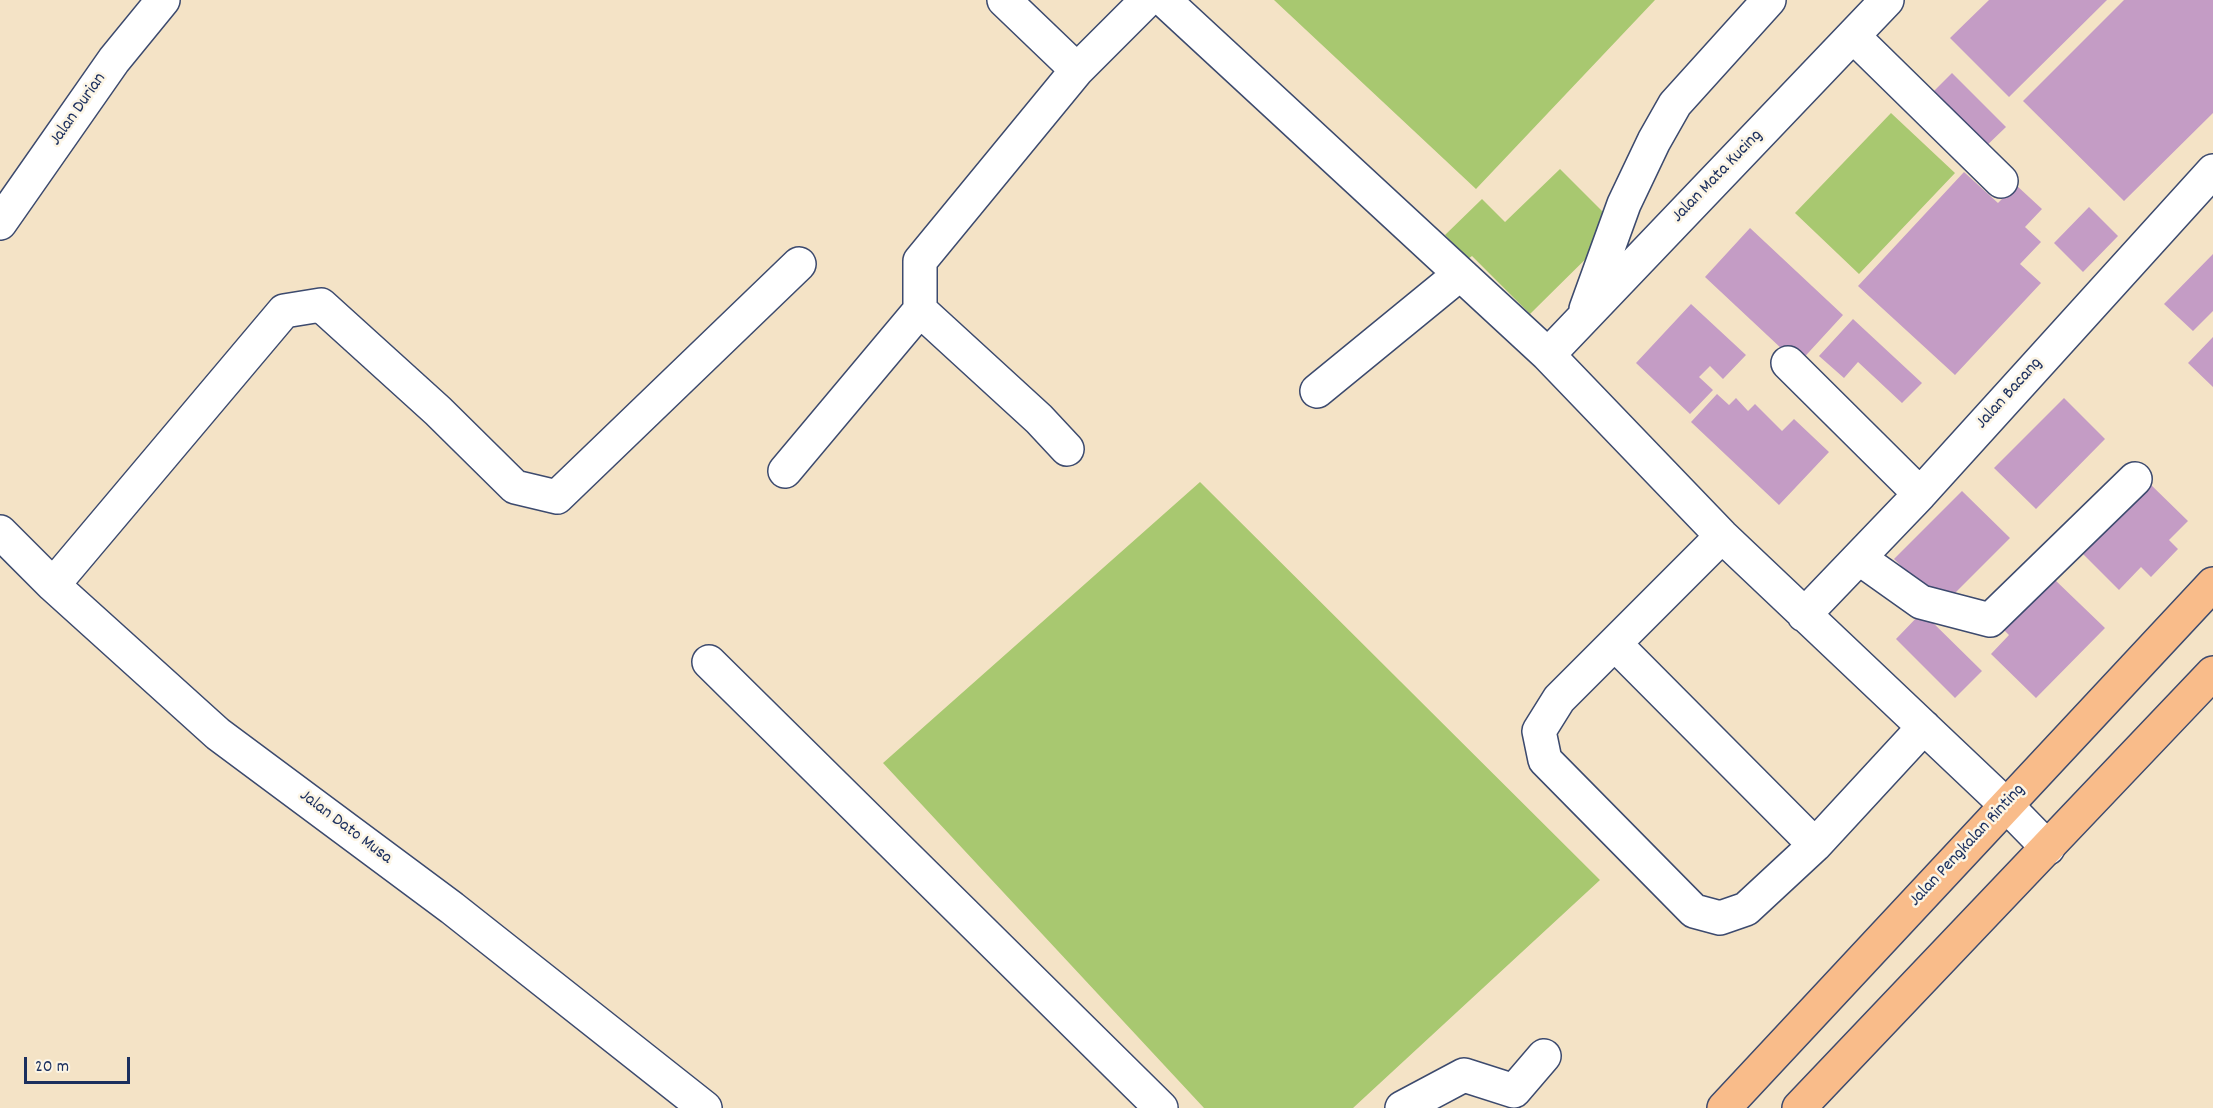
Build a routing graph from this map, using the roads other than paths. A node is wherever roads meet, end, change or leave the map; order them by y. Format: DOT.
graph roads {
  1 [pos="163,0"];
  2 [pos="1004,0"];
  3 [pos="1147,0"];
  4 [pos="1164,0"];
  5 [pos="1768,0"];
  6 [pos="1887,0"];
  7 [pos="1853,36"];
  8 [pos="1077,70"];
  9 [pos="2001,181"];
  10 [pos="2208,185"];
  11 [pos="0,223"];
  12 [pos="799,264"];
  13 [pos="1460,274"];
  14 [pos="920,310"];
  15 [pos="1581,320"];
  16 [pos="1548,355"];
  17 [pos="1788,363"];
  18 [pos="1317,391"];
  19 [pos="1067,449"];
  20 [pos="785,471"];
  21 [pos="2135,479"];
  22 [pos="1920,494"];
  23 [pos="0,532"];
  24 [pos="1722,536"];
  25 [pos="1859,558"];
  26 [pos="2213,584"];
  27 [pos="52,585"];
  28 [pos="1804,615"];
  29 [pos="1615,644"];
  30 [pos="709,662"];
  31 [pos="2213,673"];
  32 [pos="1924,727"];
  33 [pos="2006,805"];
  34 [pos="1815,845"];
  35 [pos="2048,848"];
  36 [pos="1544,1056"];
  37 [pos="705,1108"];
  38 [pos="1161,1108"];
  39 [pos="1402,1108"];
  40 [pos="1724,1108"];
  41 [pos="1799,1108"];
  1 -- 11 [label="street, Jalan Durian"];
  2 -- 8 [label="street"];
  3 -- 8 [label="street"];
  4 -- 13 [label="street"];
  5 -- 15 [label="street"];
  6 -- 7 [label="street, Jalan Mata Kucing"];
  7 -- 9 [label="street"];
  7 -- 15 [label="street, Jalan Mata Kucing"];
  8 -- 14 [label="street"];
  10 -- 22 [label="street, Jalan Bacang"];
  12 -- 27 [label="street"];
  13 -- 16 [label="street"];
  13 -- 18 [label="street"];
  14 -- 19 [label="street"];
  14 -- 20 [label="street"];
  15 -- 16 [label="street, Jalan Mata Kucing"];
  16 -- 24 [label="street"];
  17 -- 22 [label="street"];
  21 -- 25 [label="street"];
  22 -- 25 [label="street, Jalan Bacang"];
  23 -- 27 [label="street, Jalan Dato Musa"];
  24 -- 28 [label="street"];
  24 -- 29 [label="street"];
  25 -- 28 [label="street, Jalan Bacang"];
  26 -- 33 [label="main road, Jalan Pengkalan Rinting"];
  27 -- 37 [label="street, Jalan Dato Musa"];
  28 -- 32 [label="street"];
  29 -- 34 [label="street"];
  29 -- 34 [label="street"];
  30 -- 38 [label="street"];
  31 -- 35 [label="main road"];
  32 -- 33 [label="street"];
  32 -- 34 [label="street"];
  33 -- 35 [label="street"];
  33 -- 40 [label="main road, Jalan Pengkalan Rinting"];
  35 -- 41 [label="main road"];
  36 -- 39 [label="street"];
}
